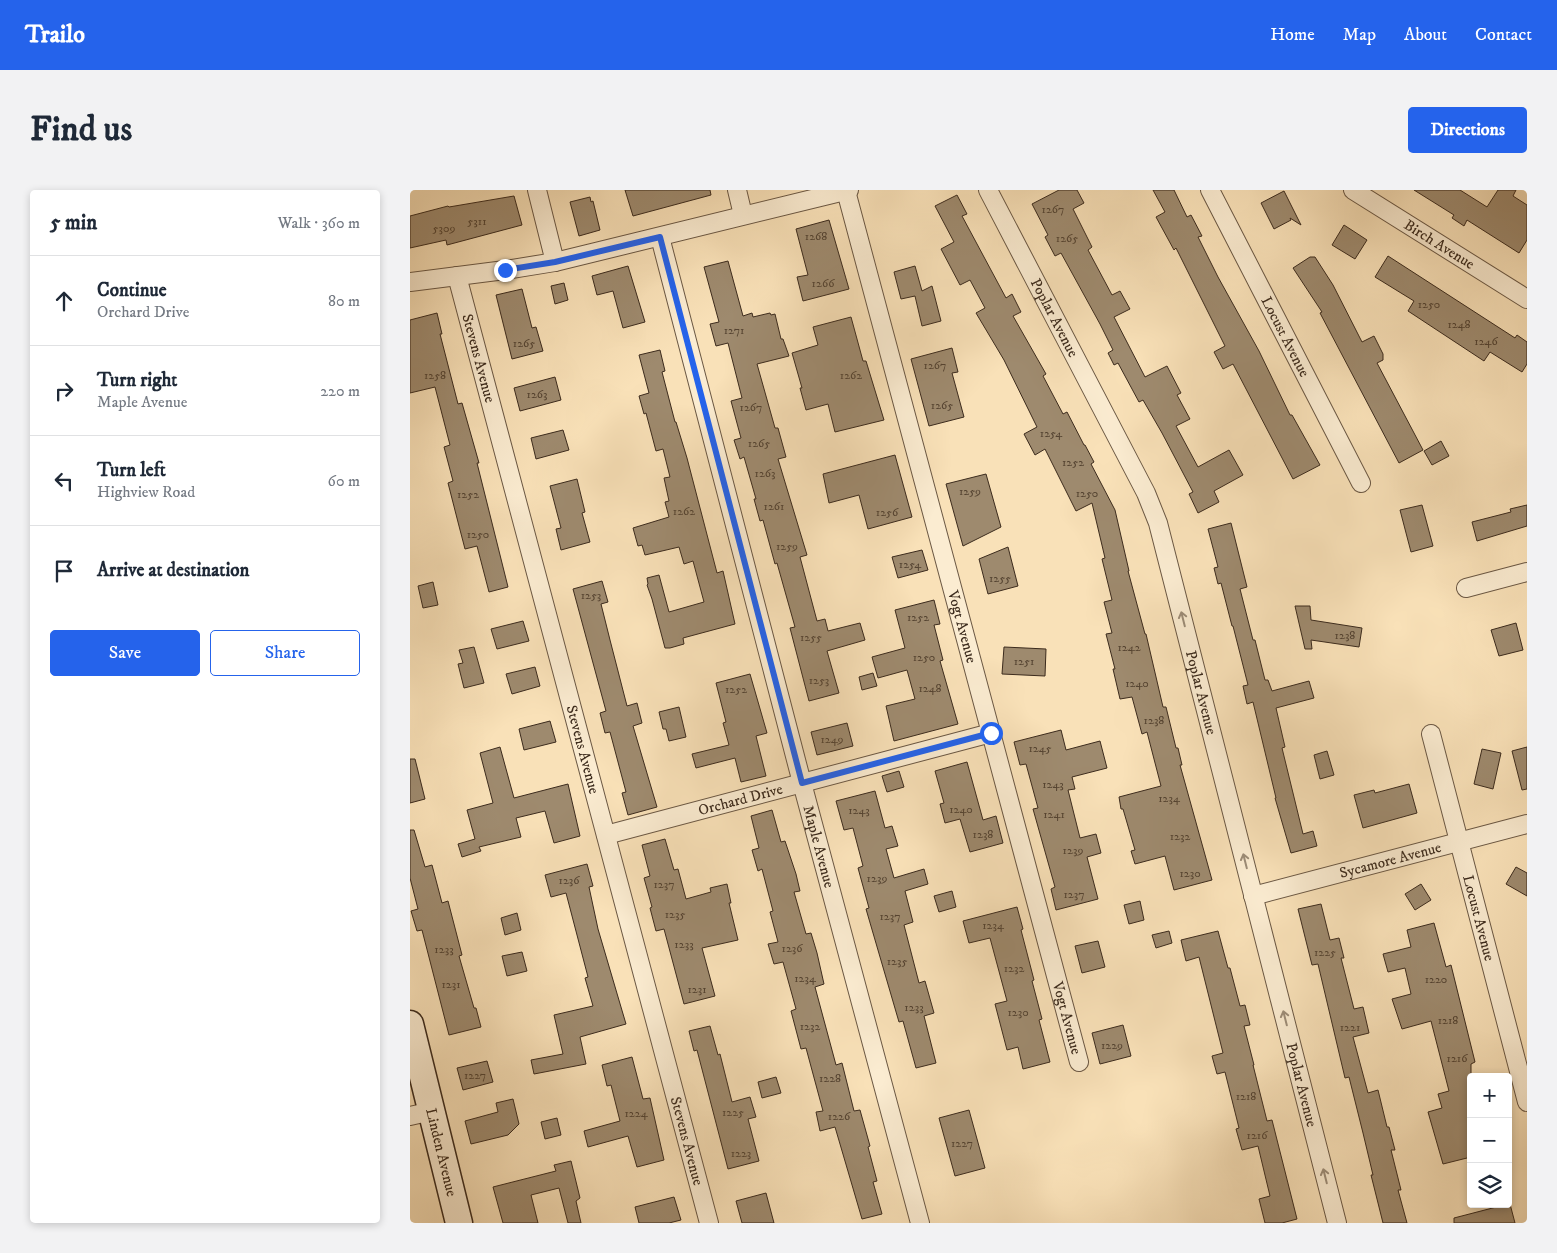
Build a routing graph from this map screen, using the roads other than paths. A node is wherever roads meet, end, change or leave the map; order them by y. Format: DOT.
graph roads {
  1 [pos="537,190"];
  2 [pos="736,190"];
  3 [pos="848,190"];
  4 [pos="988,190"];
  5 [pos="1210,190"];
  6 [pos="1353,190"];
  7 [pos="743,215"];
  8 [pos="660,237"];
  9 [pos="555,262"];
  10 [pos="457,276"];
  11 [pos="410,282"];
  12 [pos="1527,299"];
  13 [pos="1361,483"];
  14 [pos="1527,572"];
  15 [pos="1466,588"];
  16 [pos="991,733"];
  17 [pos="1431,734"];
  18 [pos="802,783"];
  19 [pos="1527,824"];
  20 [pos="606,835"];
  21 [pos="1460,842"];
  22 [pos="1254,896"];
  23 [pos="410,1024"];
  24 [pos="1519,1039"];
  25 [pos="1079,1062"];
  26 [pos="1527,1102"];
  27 [pos="421,1114"];
  28 [pos="460,1223"];
  29 [pos="709,1223"];
  30 [pos="920,1223"];
  31 [pos="1337,1223"];
  1 -- 9 [label="street"];
  2 -- 7 [label="street"];
  3 -- 7 [label="street"];
  3 -- 16 [label="street, Vogt Avenue"];
  22 -- 4 [label="street, Poplar Avenue, one-way"];
  5 -- 13 [label="street, Locust Avenue"];
  6 -- 12 [label="street, Birch Avenue"];
  7 -- 8 [label="street"];
  8 -- 9 [label="street"];
  8 -- 18 [label="street, Maple Avenue"];
  9 -- 10 [label="street"];
  10 -- 11 [label="street"];
  10 -- 20 [label="street, Stevens Avenue"];
  14 -- 15 [label="street"];
  16 -- 18 [label="street, Orchard Drive"];
  16 -- 25 [label="street, Vogt Avenue"];
  17 -- 21 [label="street, Locust Avenue"];
  18 -- 20 [label="street, Orchard Drive"];
  18 -- 30 [label="street, Maple Avenue"];
  19 -- 21 [label="street, Sycamore Avenue"];
  20 -- 29 [label="street, Stevens Avenue"];
  21 -- 22 [label="street, Sycamore Avenue"];
  21 -- 24 [label="street, Locust Avenue"];
  31 -- 22 [label="street, Poplar Avenue, one-way"];
  23 -- 27 [label="street, Linden Avenue"];
  24 -- 26 [label="street, Locust Avenue"];
  27 -- 28 [label="street, Linden Avenue"];
}
